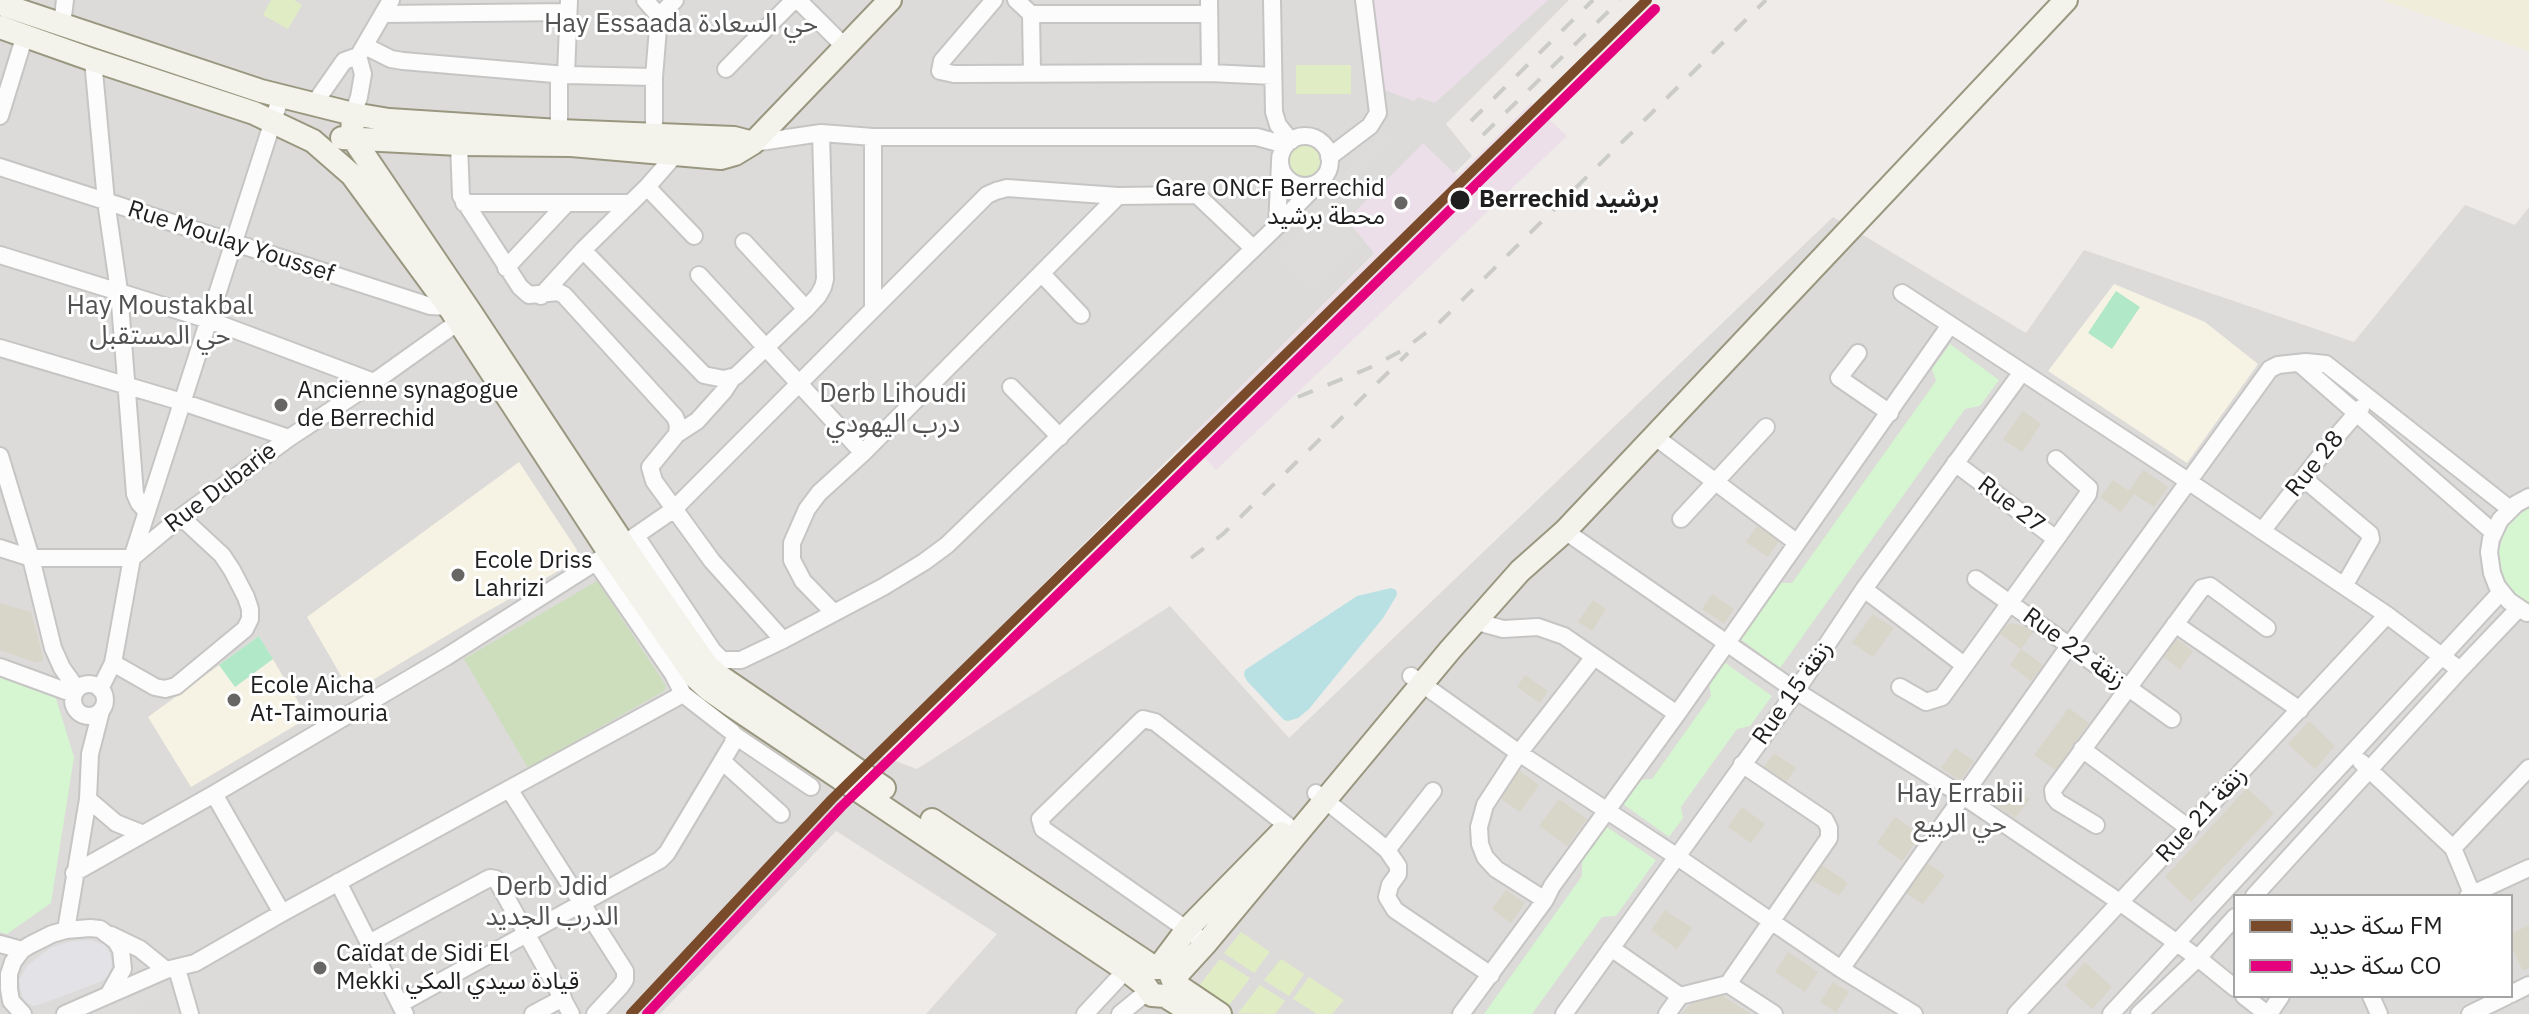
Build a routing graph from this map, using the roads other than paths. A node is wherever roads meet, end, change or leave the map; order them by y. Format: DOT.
graph roads {
  1 [pos="65,0"];
  2 [pos="645,0"];
  3 [pos="675,0"];
  4 [pos="796,0"];
  5 [pos="890,0"];
  6 [pos="994,0"];
  7 [pos="1016,0"];
  8 [pos="1272,0"];
  9 [pos="1364,0"];
  10 [pos="2066,0"];
  11 [pos="0,4"];
  12 [pos="477,6"];
  13 [pos="568,6"];
  14 [pos="388,7"];
  15 [pos="1209,7"];
  16 [pos="1031,14"];
  17 [pos="659,16"];
  18 [pos="62,25"];
  19 [pos="0,27"];
  20 [pos="25,35"];
  21 [pos="844,46"];
  22 [pos="361,51"];
  23 [pos="93,60"];
  24 [pos="726,69"];
  25 [pos="1032,73"];
  26 [pos="1210,73"];
  27 [pos="563,75"];
  28 [pos="1273,76"];
  29 [pos="654,77"];
  30 [pos="281,96"];
  31 [pos="314,104"];
  32 [pos="353,114"];
  33 [pos="0,116"];
  34 [pos="273,120"];
  35 [pos="559,131"];
  36 [pos="821,133"];
  37 [pos="654,135"];
  38 [pos="352,137"];
  39 [pos="873,137"];
  40 [pos="383,140"];
  41 [pos="313,141"];
  42 [pos="753,143"];
  43 [pos="1288,143"];
  44 [pos="459,144"];
  45 [pos="675,155"];
  46 [pos="1329,157"];
  47 [pos="1281,162"];
  48 [pos="0,167"];
  49 [pos="376,172"];
  50 [pos="1322,179"];
  51 [pos="647,187"];
  52 [pos="1118,196"];
  53 [pos="106,201"];
  54 [pos="464,203"];
  55 [pos="567,203"];
  56 [pos="631,203"];
  57 [pos="1277,226"];
  58 [pos="694,236"];
  59 [pos="744,242"];
  60 [pos="233,243"];
  61 [pos="1253,248"];
  62 [pos="583,250"];
  63 [pos="0,255"];
  64 [pos="506,268"];
  65 [pos="1042,274"];
  66 [pos="699,275"];
  67 [pos="119,291"];
  68 [pos="1902,293"];
  69 [pos="541,296"];
  70 [pos="806,309"];
  71 [pos="873,309"];
  72 [pos="460,310"];
  73 [pos="1081,315"];
  74 [pos="209,320"];
  75 [pos="1950,325"];
  76 [pos="0,348"];
  77 [pos="765,348"];
  78 [pos="1858,353"];
  79 [pos="2300,364"];
  80 [pos="2022,372"];
  81 [pos="733,377"];
  82 [pos="374,382"];
  83 [pos="798,383"];
  84 [pos="127,385"];
  85 [pos="1011,387"];
  86 [pos="2369,397"];
  87 [pos="182,402"];
  88 [pos="1890,413"];
  89 [pos="2356,415"];
  90 [pos="1766,427"];
  91 [pos="677,434"];
  92 [pos="1654,436"];
  93 [pos="1060,437"];
  94 [pos="289,438"];
  95 [pos="863,453"];
  96 [pos="0,456"];
  97 [pos="2056,459"];
  98 [pos="1955,463"];
  99 [pos="2303,478"];
  100 [pos="2188,481"];
  101 [pos="1716,483"];
  102 [pos="2529,497"];
  103 [pos="2510,509"];
  104 [pos="673,510"];
  105 [pos="147,512"];
  106 [pos="181,517"];
  107 [pos="1681,519"];
  108 [pos="1565,531"];
  109 [pos="2262,531"];
  110 [pos="2493,532"];
  111 [pos="1796,542"];
  112 [pos="2052,544"];
  113 [pos="0,548"];
  114 [pos="616,549"];
  115 [pos="31,558"];
  116 [pos="132,558"];
  117 [pos="1520,571"];
  118 [pos="1976,579"];
  119 [pos="2344,586"];
  120 [pos="1864,589"];
  121 [pos="2501,592"];
  122 [pos="2010,603"];
  123 [pos="2524,611"];
  124 [pos="834,613"];
  125 [pos="2387,615"];
  126 [pos="1474,621"];
  127 [pos="2175,624"];
  128 [pos="2267,628"];
  129 [pos="783,640"];
  130 [pos="1726,642"];
  131 [pos="2069,646"];
  132 [pos="1594,657"];
  133 [pos="2443,657"];
  134 [pos="113,663"];
  135 [pos="1964,665"];
  136 [pos="0,667"];
  137 [pos="2460,670"];
  138 [pos="1416,681"];
  139 [pos="1900,687"];
  140 [pos="2127,687"];
  141 [pos="100,689"];
  142 [pos="76,691"];
  143 [pos="1796,691"];
  144 [pos="683,694"];
  145 [pos="2300,710"];
  146 [pos="101,711"];
  147 [pos="80,714"];
  148 [pos="1677,714"];
  149 [pos="2172,719"];
  150 [pos="734,735"];
  151 [pos="2082,749"];
  152 [pos="1519,753"];
  153 [pos="90,754"];
  154 [pos="2351,754"];
  155 [pos="722,761"];
  156 [pos="1742,764"];
  157 [pos="2529,768"];
  158 [pos="2368,769"];
  159 [pos="811,787"];
  160 [pos="509,789"];
  161 [pos="1433,791"];
  162 [pos="214,794"];
  163 [pos="1963,796"];
  164 [pos="1320,797"];
  165 [pos="88,799"];
  166 [pos="1607,810"];
  167 [pos="781,814"];
  168 [pos="2096,825"];
  169 [pos="1288,826"];
  170 [pos="2190,829"];
  171 [pos="141,833"];
  172 [pos="2453,848"];
  173 [pos="1387,850"];
  174 [pos="1676,856"];
  175 [pos="2529,868"];
  176 [pos="74,873"];
  177 [pos="338,882"];
  178 [pos="2256,894"];
  179 [pos="2471,894"];
  180 [pos="2473,894"];
  181 [pos="1545,900"];
  182 [pos="2121,903"];
  183 [pos="582,905"];
  184 [pos="282,913"];
  185 [pos="2233,919"];
  186 [pos="1770,921"];
  187 [pos="1188,928"];
  188 [pos="66,930"];
  189 [pos="109,934"];
  190 [pos="527,935"];
  191 [pos="369,943"];
  192 [pos="1206,943"];
  193 [pos="2176,943"];
  194 [pos="0,944"];
  195 [pos="1611,948"];
  196 [pos="22,950"];
  197 [pos="2198,958"];
  198 [pos="1841,969"];
  199 [pos="172,970"];
  200 [pos="1126,970"];
  201 [pos="9,974"];
  202 [pos="1491,975"];
  203 [pos="1160,981"];
  204 [pos="1728,984"];
  205 [pos="2233,986"];
  206 [pos="109,994"];
  207 [pos="1680,996"];
  208 [pos="563,998"];
  209 [pos="2247,998"];
  210 [pos="2499,998"];
  211 [pos="0,1005"];
  212 [pos="403,1009"];
  213 [pos="1091,1012"];
  214 [pos="23,1014"];
  215 [pos="65,1014"];
  216 [pos="190,1014"];
  217 [pos="533,1014"];
  218 [pos="571,1014"];
  219 [pos="595,1014"];
  220 [pos="1120,1014"];
  221 [pos="1194,1014"];
  222 [pos="1220,1014"];
  223 [pos="1461,1014"];
  224 [pos="1564,1014"];
  225 [pos="1667,1014"];
  226 [pos="1774,1014"];
  227 [pos="1914,1014"];
  228 [pos="2016,1014"];
  229 [pos="2111,1014"];
  230 [pos="2139,1014"];
  231 [pos="2268,1014"];
  232 [pos="2470,1014"];
  1 -- 18 [label="street"];
  2 -- 17 [label="street"];
  3 -- 17 [label="street"];
  4 -- 21 [label="street"];
  4 -- 24 [label="street"];
  5 -- 21 [label="main road"];
  6 -- 25 [label="street"];
  7 -- 16 [label="street"];
  8 -- 28 [label="street"];
  9 -- 46 [label="street"];
  10 -- 92 [label="main road"];
  11 -- 18 [label="main road"];
  12 -- 13 [label="street"];
  12 -- 14 [label="street"];
  13 -- 27 [label="street"];
  14 -- 22 [label="street"];
  15 -- 16 [label="street"];
  15 -- 26 [label="street"];
  16 -- 25 [label="street"];
  17 -- 29 [label="street"];
  18 -- 30 [label="main road"];
  19 -- 20 [label="main road"];
  20 -- 23 [label="main road"];
  20 -- 33 [label="street"];
  21 -- 42 [label="main road"];
  22 -- 27 [label="street"];
  22 -- 31 [label="street"];
  22 -- 32 [label="street"];
  23 -- 34 [label="main road"];
  23 -- 53 [label="street"];
  25 -- 26 [label="street"];
  26 -- 28 [label="street"];
  27 -- 29 [label="street"];
  27 -- 35 [label="street"];
  28 -- 43 [label="street"];
  29 -- 37 [label="street"];
  30 -- 31 [label="main road"];
  30 -- 34 [label="street"];
  31 -- 32 [label="main road"];
  31 -- 41 [label="main road"];
  32 -- 35 [label="main road"];
  32 -- 38 [label="main road"];
  34 -- 41 [label="main road"];
  34 -- 60 [label="street"];
  35 -- 37 [label="main road"];
  36 -- 39 [label="street"];
  36 -- 42 [label="street"];
  36 -- 70 [label="street"];
  37 -- 42 [label="main road"];
  38 -- 40 [label="main road"];
  38 -- 41 [label="main road"];
  38 -- 49 [label="main road"];
  39 -- 43 [label="street"];
  39 -- 71 [label="street"];
  40 -- 44 [label="main road"];
  40 -- 49 [label="main road"];
  41 -- 72 [label="main road"];
  42 -- 45 [label="main road"];
  43 -- 46 [label="street"];
  43 -- 47 [label="street"];
  44 -- 45 [label="main road"];
  44 -- 54 [label="street"];
  45 -- 51 [label="street"];
  46 -- 50 [label="street"];
  47 -- 50 [label="street"];
  47 -- 57 [label="street"];
  48 -- 53 [label="street, Rue Moulay Youssef"];
  49 -- 72 [label="main road"];
  50 -- 57 [label="street"];
  51 -- 56 [label="street"];
  51 -- 58 [label="street"];
  52 -- 61 [label="street"];
  52 -- 65 [label="street"];
  52 -- 71 [label="street"];
  53 -- 60 [label="street, Rue Moulay Youssef"];
  53 -- 67 [label="street"];
  54 -- 55 [label="street"];
  54 -- 64 [label="street"];
  55 -- 56 [label="street"];
  55 -- 64 [label="street"];
  56 -- 62 [label="street"];
  57 -- 61 [label="street"];
  59 -- 70 [label="street"];
  60 -- 72 [label="street, Rue Moulay Youssef"];
  60 -- 74 [label="street"];
  61 -- 93 [label="street"];
  62 -- 69 [label="street"];
  62 -- 81 [label="street"];
  63 -- 67 [label="street"];
  64 -- 69 [label="street"];
  65 -- 73 [label="street"];
  65 -- 95 [label="street"];
  66 -- 77 [label="street"];
  67 -- 74 [label="street"];
  67 -- 84 [label="street"];
  68 -- 75 [label="street"];
  69 -- 91 [label="street"];
  70 -- 77 [label="street"];
  71 -- 83 [label="street"];
  72 -- 82 [label="street, Rue Dubarie"];
  72 -- 114 [label="main road"];
  74 -- 82 [label="street"];
  74 -- 87 [label="street"];
  75 -- 80 [label="street"];
  75 -- 88 [label="street"];
  76 -- 84 [label="street"];
  77 -- 81 [label="street"];
  77 -- 83 [label="street"];
  78 -- 88 [label="street"];
  79 -- 86 [label="street"];
  79 -- 89 [label="street"];
  79 -- 100 [label="street"];
  80 -- 98 [label="street, Rue 15 زنقة"];
  80 -- 100 [label="street"];
  81 -- 91 [label="street"];
  82 -- 94 [label="street, Rue Dubarie"];
  83 -- 95 [label="street"];
  83 -- 104 [label="street"];
  84 -- 87 [label="street"];
  84 -- 105 [label="street"];
  85 -- 93 [label="street"];
  86 -- 89 [label="street, Rue 28"];
  86 -- 103 [label="street"];
  87 -- 94 [label="street"];
  87 -- 105 [label="street"];
  88 -- 111 [label="street"];
  89 -- 99 [label="street, Rue 28"];
  89 -- 110 [label="street"];
  90 -- 101 [label="street"];
  91 -- 104 [label="street"];
  92 -- 101 [label="street"];
  92 -- 108 [label="main road"];
  93 -- 124 [label="street"];
  94 -- 106 [label="street, Rue Dubarie"];
  95 -- 124 [label="street"];
  96 -- 115 [label="street"];
  97 -- 112 [label="street"];
  98 -- 112 [label="street, Rue 27"];
  98 -- 120 [label="street, Rue 15 زنقة"];
  99 -- 109 [label="street, Rue 28"];
  99 -- 119 [label="street"];
  100 -- 109 [label="street"];
  100 -- 131 [label="street"];
  101 -- 107 [label="street"];
  101 -- 111 [label="street"];
  102 -- 103 [label="street"];
  103 -- 110 [label="street"];
  104 -- 114 [label="street"];
  104 -- 129 [label="street"];
  105 -- 116 [label="street"];
  106 -- 116 [label="street, Rue Dubarie"];
  106 -- 134 [label="street"];
  108 -- 117 [label="main road"];
  108 -- 130 [label="street"];
  109 -- 119 [label="street"];
  110 -- 121 [label="street"];
  111 -- 130 [label="street"];
  112 -- 122 [label="street"];
  113 -- 115 [label="street"];
  114 -- 129 [label="street"];
  114 -- 144 [label="street"];
  114 -- 162 [label="street"];
  114 -- 200 [label="main road"];
  114 -- 203 [label="main road"];
  115 -- 116 [label="street"];
  115 -- 142 [label="street"];
  116 -- 134 [label="street"];
  117 -- 126 [label="main road"];
  117 -- 138 [label="main road"];
  118 -- 122 [label="street, Rue 22 زنقة"];
  119 -- 125 [label="street"];
  120 -- 135 [label="street"];
  120 -- 143 [label="street, Rue 15 زنقة"];
  121 -- 123 [label="street"];
  121 -- 133 [label="street"];
  122 -- 131 [label="street, Rue 22 زنقة"];
  122 -- 135 [label="street"];
  123 -- 137 [label="street"];
  124 -- 129 [label="street"];
  125 -- 133 [label="street"];
  125 -- 145 [label="street, Rue 21 زنقة"];
  126 -- 132 [label="street"];
  126 -- 138 [label="main road"];
  127 -- 128 [label="street"];
  127 -- 140 [label="street"];
  127 -- 145 [label="street"];
  130 -- 143 [label="street"];
  130 -- 148 [label="street"];
  131 -- 140 [label="street, Rue 22 زنقة"];
  131 -- 163 [label="street"];
  132 -- 148 [label="street"];
  132 -- 152 [label="street"];
  133 -- 137 [label="street"];
  133 -- 154 [label="street"];
  134 -- 141 [label="street"];
  135 -- 139 [label="street"];
  136 -- 142 [label="street"];
  137 -- 158 [label="street"];
  138 -- 152 [label="street"];
  138 -- 164 [label="main road"];
  140 -- 149 [label="street, Rue 22 زنقة"];
  140 -- 151 [label="street"];
  141 -- 142 [label="street"];
  141 -- 146 [label="street"];
  142 -- 147 [label="street"];
  143 -- 156 [label="street, Rue 15 زنقة"];
  143 -- 163 [label="street"];
  144 -- 150 [label="street"];
  144 -- 160 [label="street"];
  145 -- 170 [label="street, Rue 21 زنقة"];
  146 -- 147 [label="street"];
  146 -- 153 [label="street"];
  147 -- 153 [label="street"];
  148 -- 166 [label="street"];
  150 -- 155 [label="street"];
  150 -- 159 [label="street"];
  151 -- 168 [label="street"];
  151 -- 170 [label="street"];
  152 -- 166 [label="street"];
  152 -- 181 [label="street"];
  153 -- 165 [label="street"];
  154 -- 158 [label="street"];
  154 -- 193 [label="street"];
  155 -- 167 [label="street"];
  155 -- 183 [label="street"];
  156 -- 174 [label="street, Rue 15 زنقة"];
  156 -- 186 [label="street"];
  157 -- 172 [label="street"];
  158 -- 172 [label="street"];
  158 -- 178 [label="street"];
  160 -- 177 [label="street"];
  160 -- 183 [label="street"];
  161 -- 173 [label="street"];
  162 -- 171 [label="street"];
  162 -- 184 [label="street"];
  163 -- 182 [label="street"];
  163 -- 198 [label="street"];
  164 -- 169 [label="main road"];
  164 -- 173 [label="street"];
  164 -- 192 [label="main road"];
  165 -- 171 [label="street"];
  165 -- 176 [label="street"];
  166 -- 174 [label="street"];
  166 -- 181 [label="street"];
  169 -- 187 [label="main road"];
  169 -- 187 [label="street"];
  170 -- 182 [label="street, Rue 21 زنقة"];
  171 -- 176 [label="street"];
  172 -- 179 [label="street"];
  173 -- 202 [label="street"];
  174 -- 186 [label="street"];
  174 -- 195 [label="street, Rue 15 زنقة"];
  175 -- 180 [label="street"];
  176 -- 188 [label="street"];
  177 -- 184 [label="street"];
  177 -- 191 [label="street"];
  181 -- 202 [label="street"];
  182 -- 193 [label="street"];
  182 -- 228 [label="street, Rue 21 زنقة"];
  183 -- 190 [label="street"];
  183 -- 219 [label="street"];
  184 -- 199 [label="street"];
  185 -- 197 [label="street"];
  186 -- 198 [label="street"];
  186 -- 204 [label="street"];
  187 -- 192 [label="street"];
  187 -- 203 [label="main road"];
  188 -- 189 [label="street"];
  188 -- 196 [label="street"];
  189 -- 199 [label="street"];
  189 -- 206 [label="street"];
  190 -- 191 [label="street"];
  190 -- 208 [label="street"];
  190 -- 212 [label="street"];
  191 -- 212 [label="street"];
  192 -- 203 [label="main road"];
  193 -- 197 [label="street"];
  193 -- 229 [label="street"];
  194 -- 196 [label="street"];
  195 -- 207 [label="street"];
  195 -- 224 [label="street, Rue 15 زنقة"];
  196 -- 201 [label="street"];
  197 -- 205 [label="street"];
  197 -- 230 [label="street"];
  198 -- 227 [label="street"];
  199 -- 206 [label="street"];
  199 -- 216 [label="street"];
  200 -- 203 [label="main road"];
  200 -- 213 [label="street"];
  201 -- 211 [label="street"];
  201 -- 214 [label="street"];
  202 -- 223 [label="street"];
  203 -- 220 [label="street"];
  203 -- 221 [label="main road"];
  203 -- 222 [label="main road"];
  204 -- 207 [label="street"];
  204 -- 226 [label="street"];
  206 -- 215 [label="street"];
  207 -- 225 [label="street"];
  208 -- 217 [label="street"];
  208 -- 218 [label="street"];
  209 -- 231 [label="street"];
  210 -- 232 [label="street"];
}
